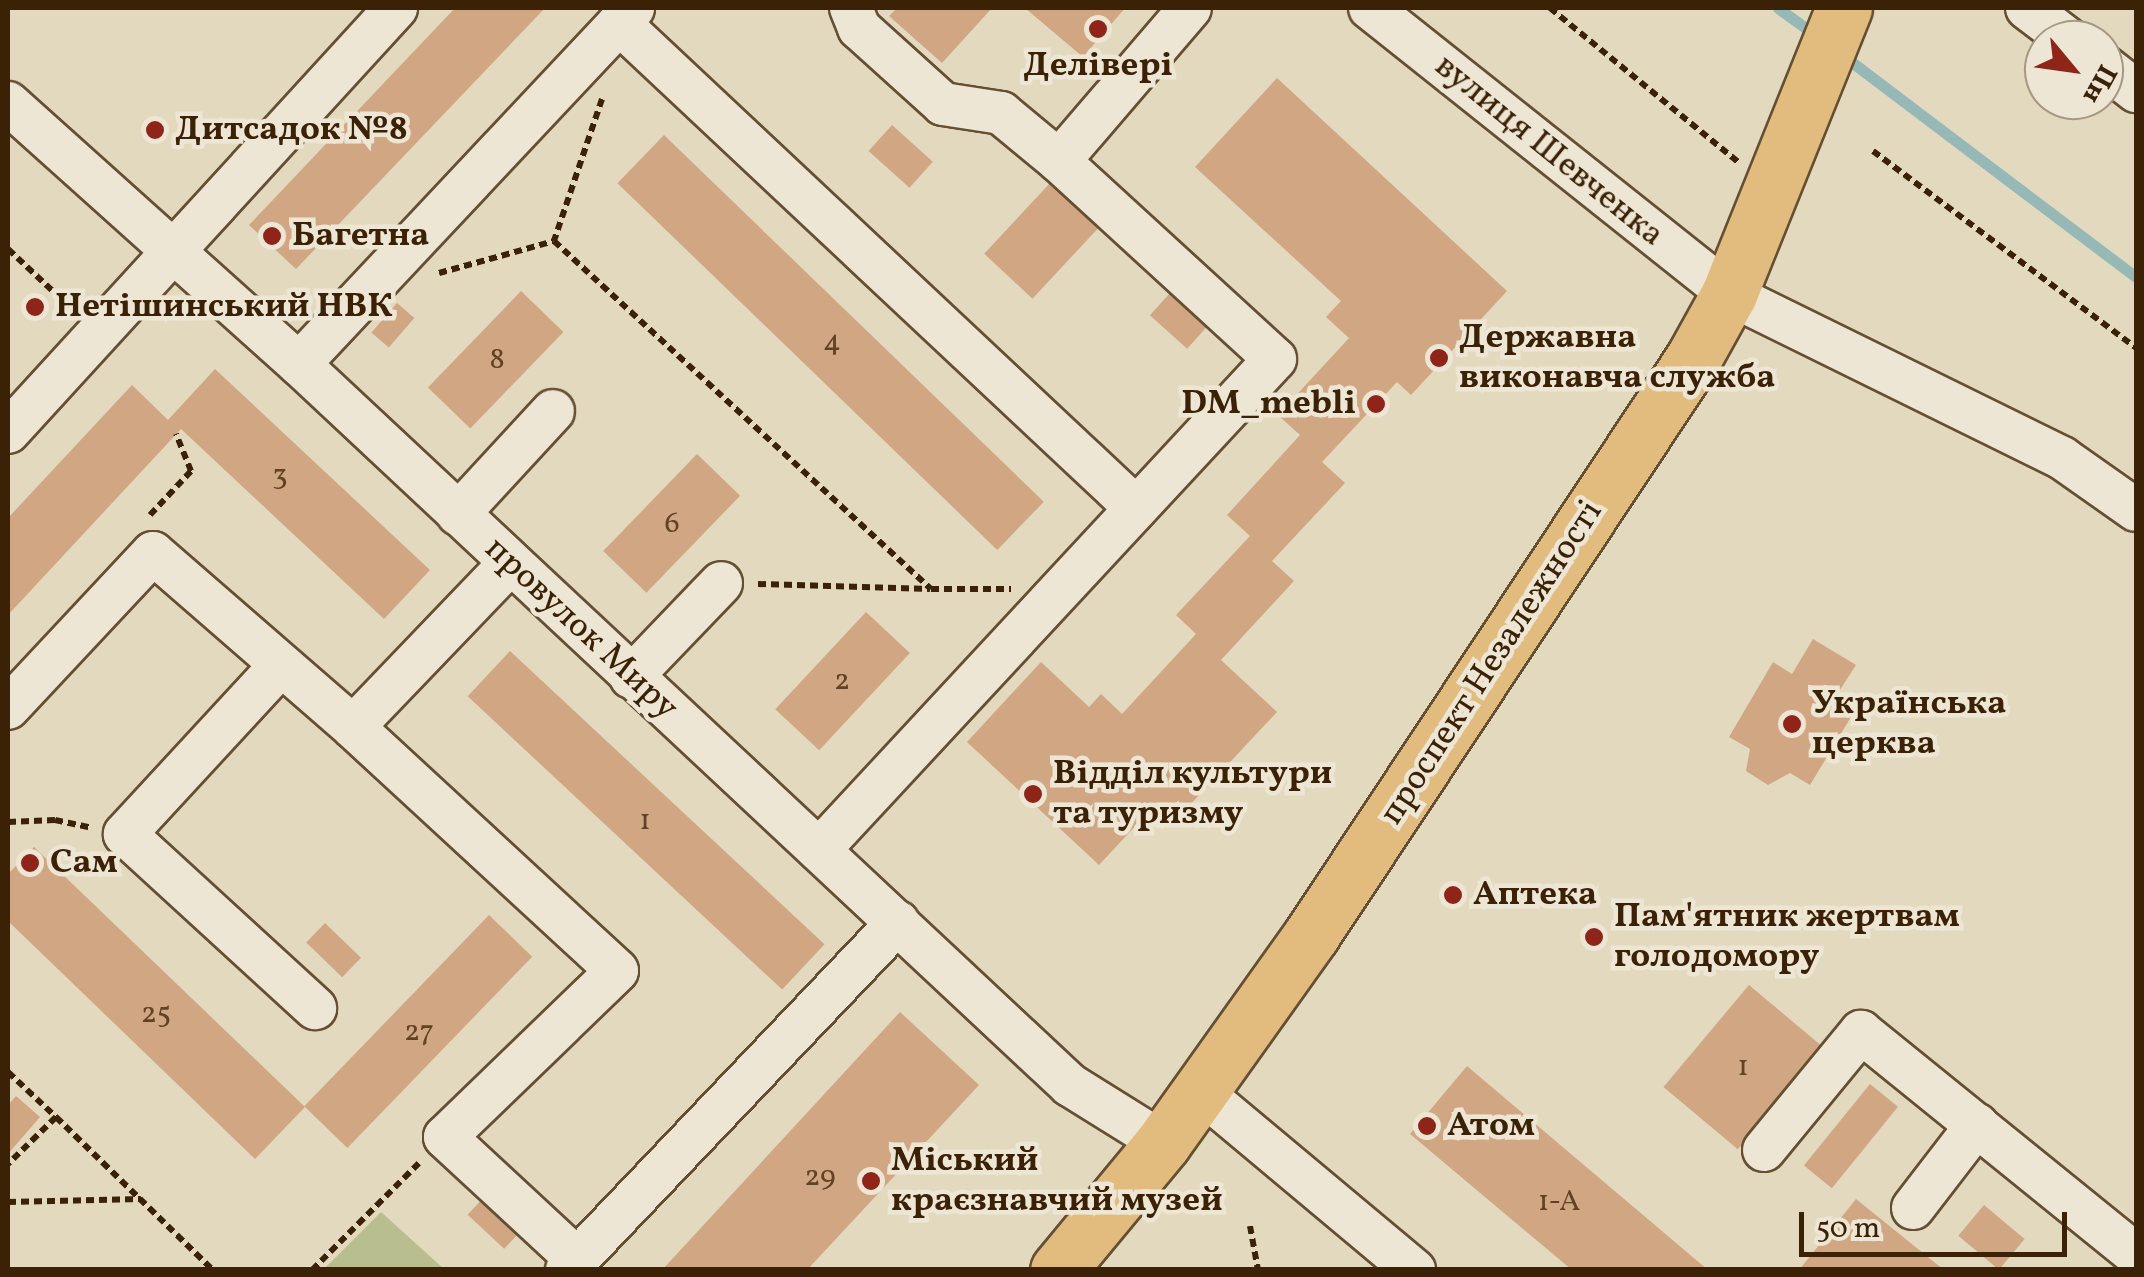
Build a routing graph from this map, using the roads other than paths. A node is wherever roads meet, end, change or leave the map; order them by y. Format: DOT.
graph roads {
  1 [pos="396,8"];
  2 [pos="852,8"];
  3 [pos="1190,8"];
  4 [pos="1370,8"];
  5 [pos="1844,8"];
  6 [pos="618,24"];
  7 [pos="8,103"];
  8 [pos="1059,161"];
  9 [pos="170,252"];
  10 [pos="1729,294"];
  11 [pos="299,364"];
  12 [pos="554,411"];
  13 [pos="8,432"];
  14 [pos="1136,508"];
  15 [pos="2136,510"];
  16 [pos="458,514"];
  17 [pos="510,563"];
  18 [pos="722,584"];
  19 [pos="280,666"];
  20 [pos="631,677"];
  21 [pos="8,708"];
  22 [pos="353,727"];
  23 [pos="818,850"];
  24 [pos="898,923"];
  25 [pos="315,1008"];
  26 [pos="1201,1092"];
  27 [pos="1977,1125"];
  28 [pos="1164,1142"];
  29 [pos="1764,1150"];
  30 [pos="1913,1208"];
  31 [pos="2136,1255"];
  32 [pos="573,1265"];
  33 [pos="1058,1270"];
  34 [pos="1414,1270"];
  1 -- 9 [label="street"];
  2 -- 8 [label="street"];
  3 -- 8 [label="street"];
  4 -- 10 [label="street, вулиця Шевченка"];
  5 -- 10 [label="main road, проспект Незалежності"];
  6 -- 11 [label="street"];
  6 -- 14 [label="street"];
  7 -- 9 [label="street, провулок Миру"];
  8 -- 14 [label="street"];
  9 -- 11 [label="street, провулок Миру"];
  9 -- 13 [label="street"];
  10 -- 15 [label="street, вулиця Шевченка"];
  10 -- 26 [label="main road, проспект Незалежності"];
  11 -- 16 [label="street, провулок Миру"];
  12 -- 16 [label="street"];
  14 -- 23 [label="street"];
  16 -- 17 [label="street, провулок Миру"];
  17 -- 20 [label="street, провулок Миру"];
  17 -- 22 [label="street"];
  18 -- 20 [label="street"];
  19 -- 21 [label="street"];
  19 -- 22 [label="street"];
  19 -- 25 [label="street"];
  20 -- 23 [label="street, провулок Миру"];
  22 -- 32 [label="street"];
  23 -- 24 [label="street, провулок Миру"];
  24 -- 28 [label="street, провулок Миру"];
  24 -- 32 [label="street"];
  26 -- 28 [label="main road, проспект Незалежності"];
  26 -- 34 [label="street"];
  27 -- 29 [label="street"];
  27 -- 30 [label="street"];
  27 -- 31 [label="street"];
  28 -- 33 [label="main road, проспект Незалежності"];
}
